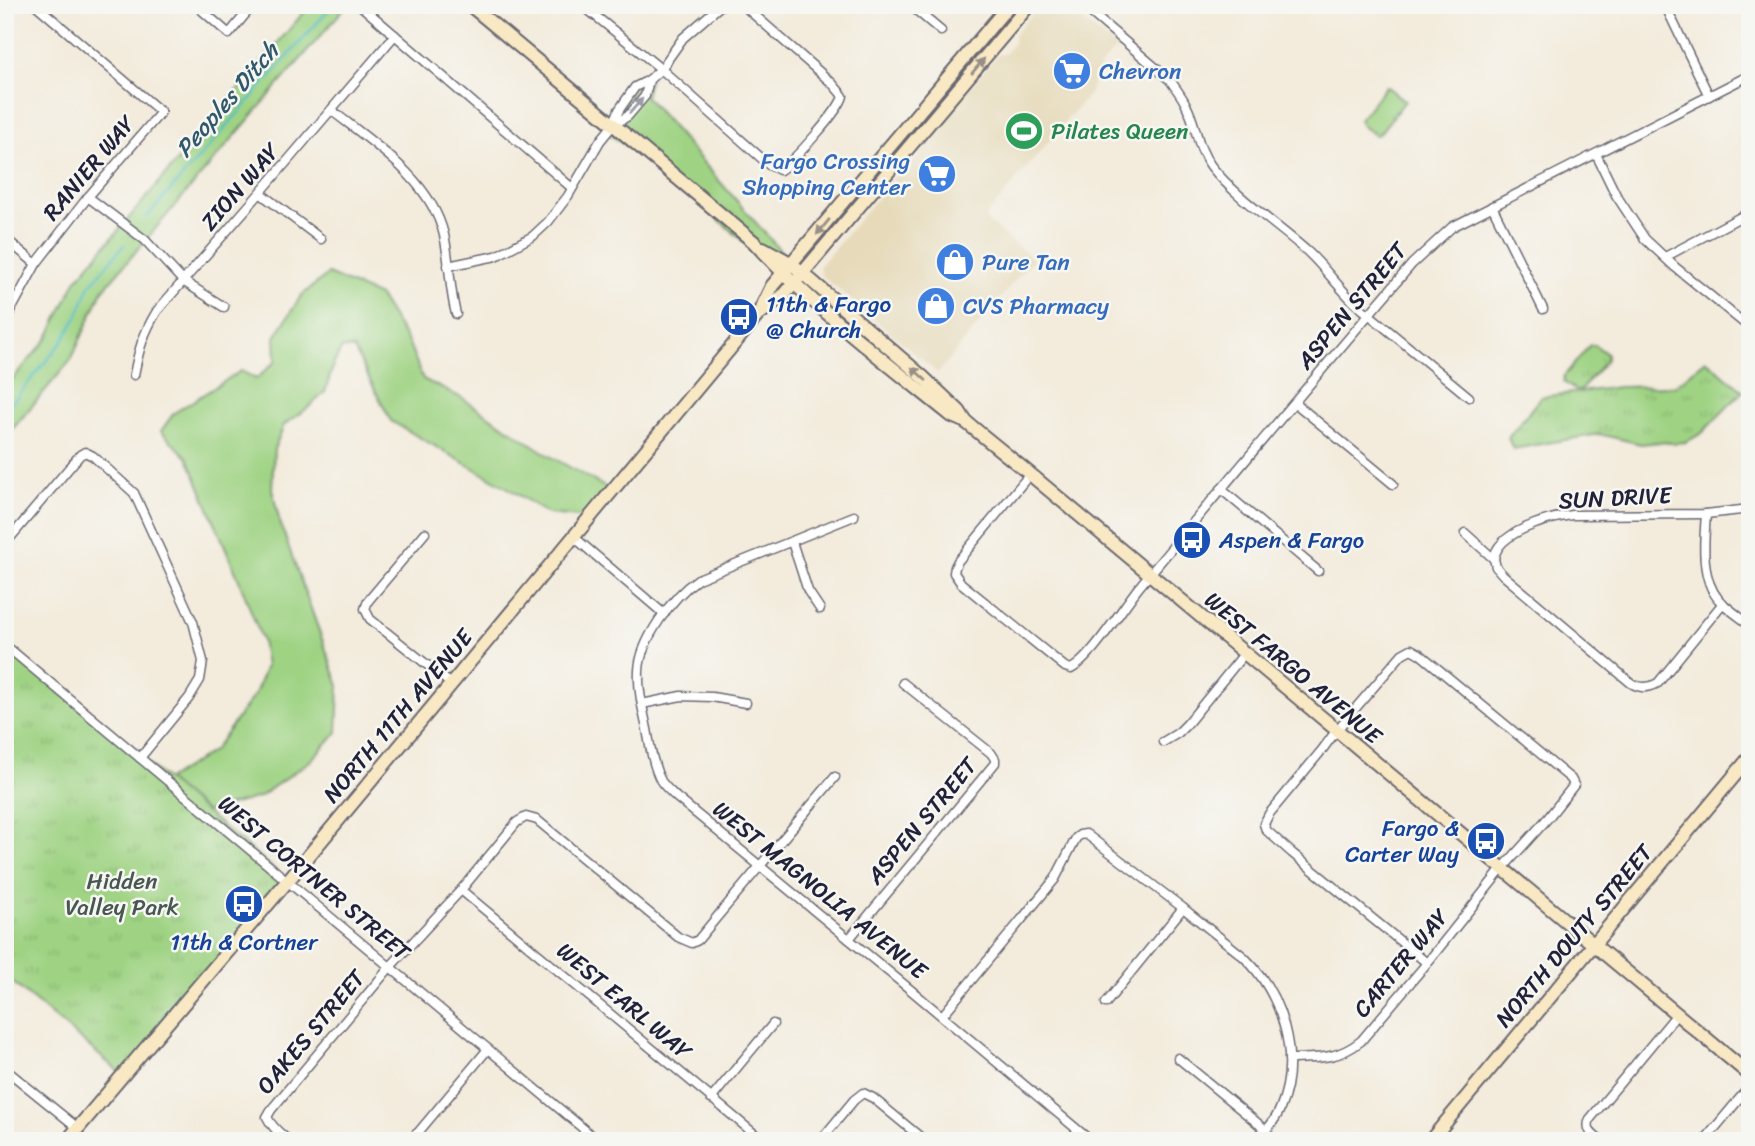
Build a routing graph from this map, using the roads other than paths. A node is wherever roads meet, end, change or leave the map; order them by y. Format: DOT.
graph roads {
  1 [pos="36,5"];
  2 [pos="196,5"];
  3 [pos="253,5"];
  4 [pos="360,5"];
  5 [pos="471,5"];
  6 [pos="582,5"];
  7 [pos="722,5"];
  8 [pos="743,5"];
  9 [pos="910,5"];
  10 [pos="1009,5"];
  11 [pos="1029,5"];
  12 [pos="1082,5"];
  13 [pos="1665,5"];
  14 [pos="941,31"];
  15 [pos="395,35"];
  16 [pos="661,69"];
  17 [pos="950,73"];
  18 [pos="1750,75"];
  19 [pos="1709,96"];
  20 [pos="331,110"];
  21 [pos="613,125"];
  22 [pos="1596,154"];
  23 [pos="903,156"];
  24 [pos="572,188"];
  25 [pos="260,193"];
  26 [pos="88,197"];
  27 [pos="1492,206"];
  28 [pos="1750,212"];
  29 [pos="5,238"];
  30 [pos="321,239"];
  31 [pos="754,243"];
  32 [pos="1665,257"];
  33 [pos="36,264"];
  34 [pos="792,264"];
  35 [pos="448,266"];
  36 [pos="803,273"];
  37 [pos="783,274"];
  38 [pos="183,281"];
  39 [pos="793,284"];
  40 [pos="224,307"];
  41 [pos="1543,309"];
  42 [pos="456,314"];
  43 [pos="1369,314"];
  44 [pos="758,315"];
  45 [pos="5,321"];
  46 [pos="1750,328"];
  47 [pos="134,375"];
  48 [pos="1469,397"];
  49 [pos="1295,403"];
  50 [pos="966,422"];
  51 [pos="1030,474"];
  52 [pos="1393,484"];
  53 [pos="1221,489"];
  54 [pos="1750,509"];
  55 [pos="1706,514"];
  56 [pos="854,516"];
  57 [pos="425,533"];
  58 [pos="1465,533"];
  59 [pos="574,537"];
  60 [pos="792,542"];
  61 [pos="5,544"];
  62 [pos="1493,559"];
  63 [pos="1318,571"];
  64 [pos="1150,575"];
  65 [pos="1723,603"];
  66 [pos="820,609"];
  67 [pos="664,614"];
  68 [pos="1750,625"];
  69 [pos="5,645"];
  70 [pos="1244,654"];
  71 [pos="903,683"];
  72 [pos="451,684"];
  73 [pos="746,703"];
  74 [pos="642,704"];
  75 [pos="1336,730"];
  76 [pos="1163,742"];
  77 [pos="1750,757"];
  78 [pos="140,758"];
  79 [pos="835,777"];
  80 [pos="760,865"];
  81 [pos="1502,869"];
  82 [pos="287,880"];
  83 [pos="461,890"];
  84 [pos="1183,908"];
  85 [pos="849,939"];
  86 [pos="1593,945"];
  87 [pos="1427,963"];
  88 [pos="390,967"];
  89 [pos="1106,1003"];
  90 [pos="1677,1014"];
  91 [pos="942,1016"];
  92 [pos="773,1024"];
  93 [pos="488,1049"];
  94 [pos="1178,1058"];
  95 [pos="1289,1059"];
  96 [pos="5,1069"];
  97 [pos="1750,1075"];
  98 [pos="1750,1086"];
  99 [pos="711,1099"];
  100 [pos="78,1128"];
  101 [pos="1266,1130"];
  102 [pos="414,1137"];
  103 [pos="67,1141"];
  104 [pos="289,1141"];
  105 [pos="425,1141"];
  106 [pos="598,1141"];
  107 [pos="762,1141"];
  108 [pos="820,1141"];
  109 [pos="925,1141"];
  110 [pos="1091,1141"];
  111 [pos="1259,1141"];
  112 [pos="1430,1141"];
  113 [pos="1601,1141"];
  114 [pos="1704,1141"];
  1 -- 26 [label="street, RANIER WAY"];
  2 -- 3 [label="street"];
  4 -- 15 [label="street"];
  5 -- 21 [label="main road, WEST FARGO AVENUE"];
  6 -- 16 [label="street"];
  7 -- 16 [label="street"];
  8 -- 16 [label="street"];
  9 -- 14 [label="street"];
  10 -- 17 [label="main road, NORTH 11TH AVENUE"];
  23 -- 11 [label="main road, NORTH 11TH AVENUE, one-way"];
  12 -- 43 [label="street"];
  13 -- 19 [label="street"];
  15 -- 20 [label="street, ZION WAY"];
  15 -- 24 [label="street"];
  16 -- 21 [label="street"];
  17 -- 23 [label="main road, NORTH 11TH AVENUE"];
  17 -- 34 [label="main road, NORTH 11TH AVENUE, one-way"];
  18 -- 19 [label="street, ASPEN STREET"];
  19 -- 22 [label="street, ASPEN STREET"];
  20 -- 25 [label="street, ZION WAY"];
  20 -- 35 [label="street"];
  21 -- 24 [label="street"];
  21 -- 31 [label="main road, WEST FARGO AVENUE"];
  22 -- 27 [label="street, ASPEN STREET"];
  22 -- 32 [label="street"];
  23 -- 36 [label="main road, NORTH 11TH AVENUE"];
  24 -- 35 [label="street"];
  25 -- 30 [label="street"];
  25 -- 38 [label="street, ZION WAY"];
  26 -- 33 [label="street, RANIER WAY"];
  26 -- 38 [label="street"];
  27 -- 41 [label="street"];
  27 -- 43 [label="street, ASPEN STREET"];
  28 -- 32 [label="street"];
  29 -- 33 [label="street"];
  31 -- 34 [label="main road, WEST FARGO AVENUE"];
  31 -- 37 [label="main road, WEST FARGO AVENUE"];
  32 -- 46 [label="street"];
  33 -- 45 [label="street, RANIER WAY"];
  34 -- 36 [label="main road, WEST FARGO AVENUE"];
  34 -- 37 [label="main road, NORTH 11TH AVENUE"];
  35 -- 42 [label="street"];
  36 -- 39 [label="main road, NORTH 11TH AVENUE"];
  50 -- 36 [label="main road, WEST FARGO AVENUE, one-way"];
  37 -- 39 [label="main road, WEST FARGO AVENUE"];
  37 -- 44 [label="main road, NORTH 11TH AVENUE"];
  38 -- 40 [label="street"];
  38 -- 47 [label="street, ZION WAY"];
  39 -- 44 [label="main road, NORTH 11TH AVENUE"];
  39 -- 50 [label="main road, WEST FARGO AVENUE"];
  43 -- 48 [label="street"];
  43 -- 49 [label="street, ASPEN STREET"];
  44 -- 59 [label="main road, NORTH 11TH AVENUE"];
  49 -- 52 [label="street"];
  49 -- 53 [label="street, ASPEN STREET"];
  50 -- 51 [label="main road, WEST FARGO AVENUE"];
  51 -- 64 [label="main road, WEST FARGO AVENUE"];
  51 -- 64 [label="street, ASPEN STREET"];
  53 -- 63 [label="street"];
  53 -- 64 [label="street, ASPEN STREET"];
  54 -- 55 [label="street, SUN DRIVE"];
  55 -- 62 [label="street, SUN DRIVE"];
  55 -- 65 [label="street"];
  56 -- 60 [label="street, WEST MAGNOLIA AVENUE"];
  57 -- 72 [label="street"];
  58 -- 62 [label="street"];
  59 -- 67 [label="street"];
  59 -- 72 [label="main road, NORTH 11TH AVENUE"];
  60 -- 66 [label="street"];
  60 -- 67 [label="street, WEST MAGNOLIA AVENUE"];
  61 -- 78 [label="street"];
  62 -- 65 [label="street"];
  64 -- 70 [label="main road, WEST FARGO AVENUE"];
  65 -- 68 [label="street"];
  67 -- 74 [label="street, WEST MAGNOLIA AVENUE"];
  69 -- 78 [label="street, WEST CORTNER STREET"];
  70 -- 75 [label="main road, WEST FARGO AVENUE"];
  70 -- 76 [label="street"];
  71 -- 85 [label="street, ASPEN STREET"];
  72 -- 82 [label="main road, NORTH 11TH AVENUE"];
  73 -- 74 [label="street"];
  74 -- 80 [label="street, WEST MAGNOLIA AVENUE"];
  75 -- 81 [label="main road, WEST FARGO AVENUE"];
  75 -- 81 [label="street, CARTER WAY"];
  75 -- 87 [label="street"];
  77 -- 86 [label="main road, NORTH DOUTY STREET"];
  78 -- 82 [label="street, WEST CORTNER STREET"];
  79 -- 80 [label="street"];
  80 -- 83 [label="street, OAKES STREET"];
  80 -- 85 [label="street, WEST MAGNOLIA AVENUE"];
  81 -- 86 [label="main road, WEST FARGO AVENUE"];
  81 -- 87 [label="street, CARTER WAY"];
  82 -- 88 [label="street, WEST CORTNER STREET"];
  82 -- 100 [label="main road, NORTH 11TH AVENUE"];
  83 -- 88 [label="street, OAKES STREET"];
  83 -- 99 [label="street, WEST EARL WAY"];
  84 -- 89 [label="street"];
  84 -- 91 [label="street"];
  84 -- 95 [label="street"];
  85 -- 91 [label="street, WEST MAGNOLIA AVENUE"];
  86 -- 90 [label="main road, WEST FARGO AVENUE"];
  86 -- 112 [label="main road, NORTH DOUTY STREET"];
  87 -- 95 [label="street, CARTER WAY"];
  88 -- 93 [label="street, WEST CORTNER STREET"];
  88 -- 104 [label="street, OAKES STREET"];
  90 -- 97 [label="main road, WEST FARGO AVENUE"];
  90 -- 113 [label="street"];
  91 -- 110 [label="street, WEST MAGNOLIA AVENUE"];
  92 -- 99 [label="street"];
  93 -- 102 [label="street"];
  93 -- 106 [label="street, WEST CORTNER STREET"];
  94 -- 101 [label="street"];
  95 -- 101 [label="street"];
  96 -- 100 [label="street"];
  98 -- 114 [label="street"];
  99 -- 107 [label="street, WEST EARL WAY"];
  100 -- 103 [label="main road, NORTH 11TH AVENUE"];
  101 -- 111 [label="street"];
  102 -- 105 [label="street"];
  108 -- 109 [label="street"];
}
